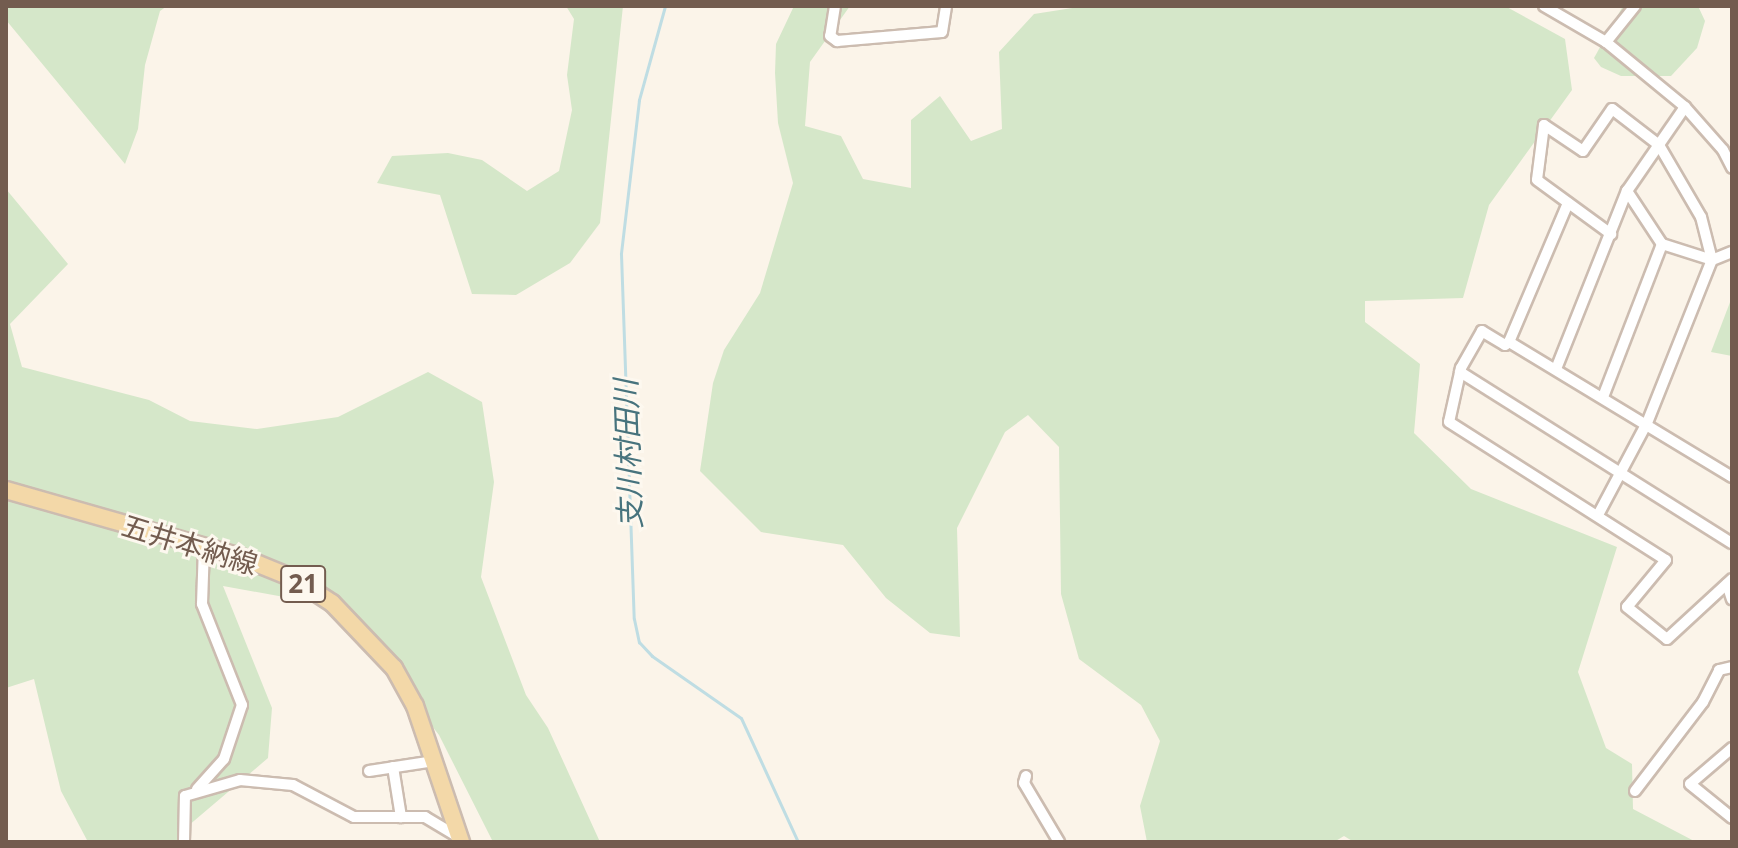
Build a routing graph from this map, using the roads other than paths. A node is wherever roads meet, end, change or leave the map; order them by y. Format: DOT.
graph roads {
  1 [pos="835,6"];
  2 [pos="946,6"];
  3 [pos="1544,6"];
  4 [pos="1635,6"];
  5 [pos="1606,42"];
  6 [pos="1685,107"];
  7 [pos="1659,145"];
  8 [pos="1732,168"];
  9 [pos="1627,191"];
  10 [pos="1568,203"];
  11 [pos="1611,234"];
  12 [pos="1662,244"];
  13 [pos="1732,252"];
  14 [pos="1712,260"];
  15 [pos="1509,342"];
  16 [pos="1556,369"];
  17 [pos="1460,372"];
  18 [pos="1603,397"];
  19 [pos="1647,423"];
  20 [pos="1621,471"];
  21 [pos="1732,477"];
  22 [pos="6,490"];
  23 [pos="1598,515"];
  24 [pos="1732,543"];
  25 [pos="204,547"];
  26 [pos="1729,581"];
  27 [pos="1732,599"];
  28 [pos="1732,667"];
  29 [pos="1732,748"];
  30 [pos="434,761"];
  31 [pos="393,767"];
  32 [pos="369,771"];
  33 [pos="1026,776"];
  34 [pos="197,789"];
  35 [pos="1635,791"];
  36 [pos="401,817"];
  37 [pos="1732,818"];
  38 [pos="460,840"];
  39 [pos="184,842"];
  40 [pos="1059,842"];
  1 -- 2 [label="street"];
  3 -- 5 [label="street"];
  4 -- 5 [label="street"];
  5 -- 6 [label="street"];
  6 -- 7 [label="street"];
  6 -- 8 [label="street"];
  7 -- 9 [label="street"];
  7 -- 10 [label="street"];
  7 -- 14 [label="street"];
  9 -- 11 [label="street"];
  9 -- 12 [label="street"];
  10 -- 11 [label="street"];
  10 -- 15 [label="street"];
  11 -- 16 [label="street"];
  12 -- 14 [label="street"];
  12 -- 18 [label="street"];
  13 -- 14 [label="street"];
  14 -- 19 [label="street"];
  15 -- 16 [label="street"];
  15 -- 17 [label="street"];
  16 -- 18 [label="street"];
  17 -- 20 [label="street"];
  17 -- 23 [label="street"];
  18 -- 19 [label="street"];
  19 -- 20 [label="street"];
  19 -- 21 [label="street"];
  20 -- 23 [label="street"];
  20 -- 24 [label="street"];
  22 -- 25 [label="main road, 五井本納線 / 21"];
  23 -- 26 [label="street"];
  25 -- 30 [label="main road, 五井本納線 / 21"];
  25 -- 34 [label="street"];
  26 -- 27 [label="street"];
  28 -- 35 [label="street"];
  29 -- 37 [label="street"];
  30 -- 31 [label="street"];
  30 -- 38 [label="main road, 五井本納線 / 21"];
  31 -- 32 [label="street"];
  31 -- 36 [label="street"];
  33 -- 40 [label="street"];
  34 -- 36 [label="street"];
  34 -- 39 [label="street"];
  36 -- 38 [label="street"];
}
